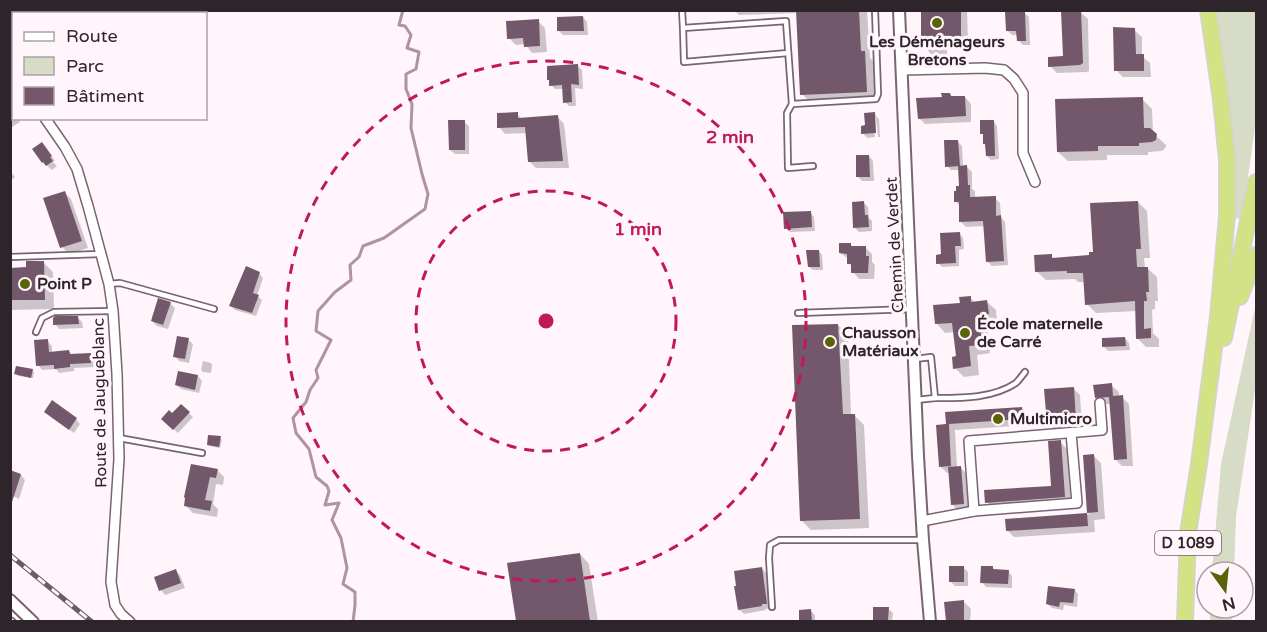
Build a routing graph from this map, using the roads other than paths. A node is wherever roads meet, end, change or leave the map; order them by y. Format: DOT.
graph roads {
  1 [pos="682,10"];
  2 [pos="875,10"];
  3 [pos="899,10"];
  4 [pos="1208,10"];
  5 [pos="683,28"];
  6 [pos="788,53"];
  7 [pos="902,70"];
  8 [pos="792,104"];
  9 [pos="46,120"];
  10 [pos="813,166"];
  11 [pos="1035,182"];
  12 [pos="1257,182"];
  13 [pos="101,254"];
  14 [pos="1257,255"];
  15 [pos="10,257"];
  16 [pos="109,284"];
  17 [pos="214,309"];
  18 [pos="912,309"];
  19 [pos="113,311"];
  20 [pos="798,313"];
  21 [pos="36,332"];
  22 [pos="1224,339"];
  23 [pos="915,359"];
  24 [pos="1025,372"];
  25 [pos="933,398"];
  26 [pos="916,400"];
  27 [pos="1100,403"];
  28 [pos="1071,432"];
  29 [pos="119,438"];
  30 [pos="202,453"];
  31 [pos="1199,464"];
  32 [pos="974,511"];
  33 [pos="922,521"];
  34 [pos="923,540"];
  35 [pos="10,600"];
  36 [pos="772,608"];
  37 [pos="33,621"];
  38 [pos="130,621"];
  39 [pos="930,621"];
  40 [pos="1185,621"];
  1 -- 5 [label="lane"];
  2 -- 8 [label="lane"];
  3 -- 7 [label="street, Chemin de Verdet"];
  4 -- 31 [label="highway"];
  5 -- 6 [label="lane"];
  5 -- 6 [label="lane"];
  6 -- 8 [label="lane"];
  7 -- 11 [label="street"];
  7 -- 18 [label="street, Chemin de Verdet"];
  8 -- 10 [label="lane"];
  9 -- 13 [label="street, Route de Jaugueblanc"];
  12 -- 22 [label="highway, D 1089"];
  13 -- 15 [label="lane"];
  13 -- 16 [label="street, Route de Jaugueblanc"];
  14 -- 22 [label="highway"];
  16 -- 17 [label="lane"];
  16 -- 19 [label="street, Route de Jaugueblanc"];
  18 -- 20 [label="lane"];
  18 -- 23 [label="street, Chemin de Verdet"];
  19 -- 21 [label="lane"];
  19 -- 29 [label="street, Route de Jaugueblanc"];
  22 -- 31 [label="highway, D 1089"];
  23 -- 25 [label="lane"];
  23 -- 26 [label="street, Chemin de Verdet"];
  24 -- 25 [label="lane"];
  25 -- 26 [label="lane"];
  26 -- 33 [label="street, Chemin de Verdet"];
  27 -- 28 [label="street"];
  28 -- 32 [label="street"];
  28 -- 32 [label="street"];
  29 -- 30 [label="lane"];
  29 -- 38 [label="street, Route de Jaugueblanc"];
  31 -- 40 [label="highway, D 1089"];
  32 -- 33 [label="street"];
  33 -- 34 [label="street, Chemin de Verdet"];
  34 -- 36 [label="lane"];
  34 -- 39 [label="street, Chemin de Verdet"];
  35 -- 37 [label="street"];
}
